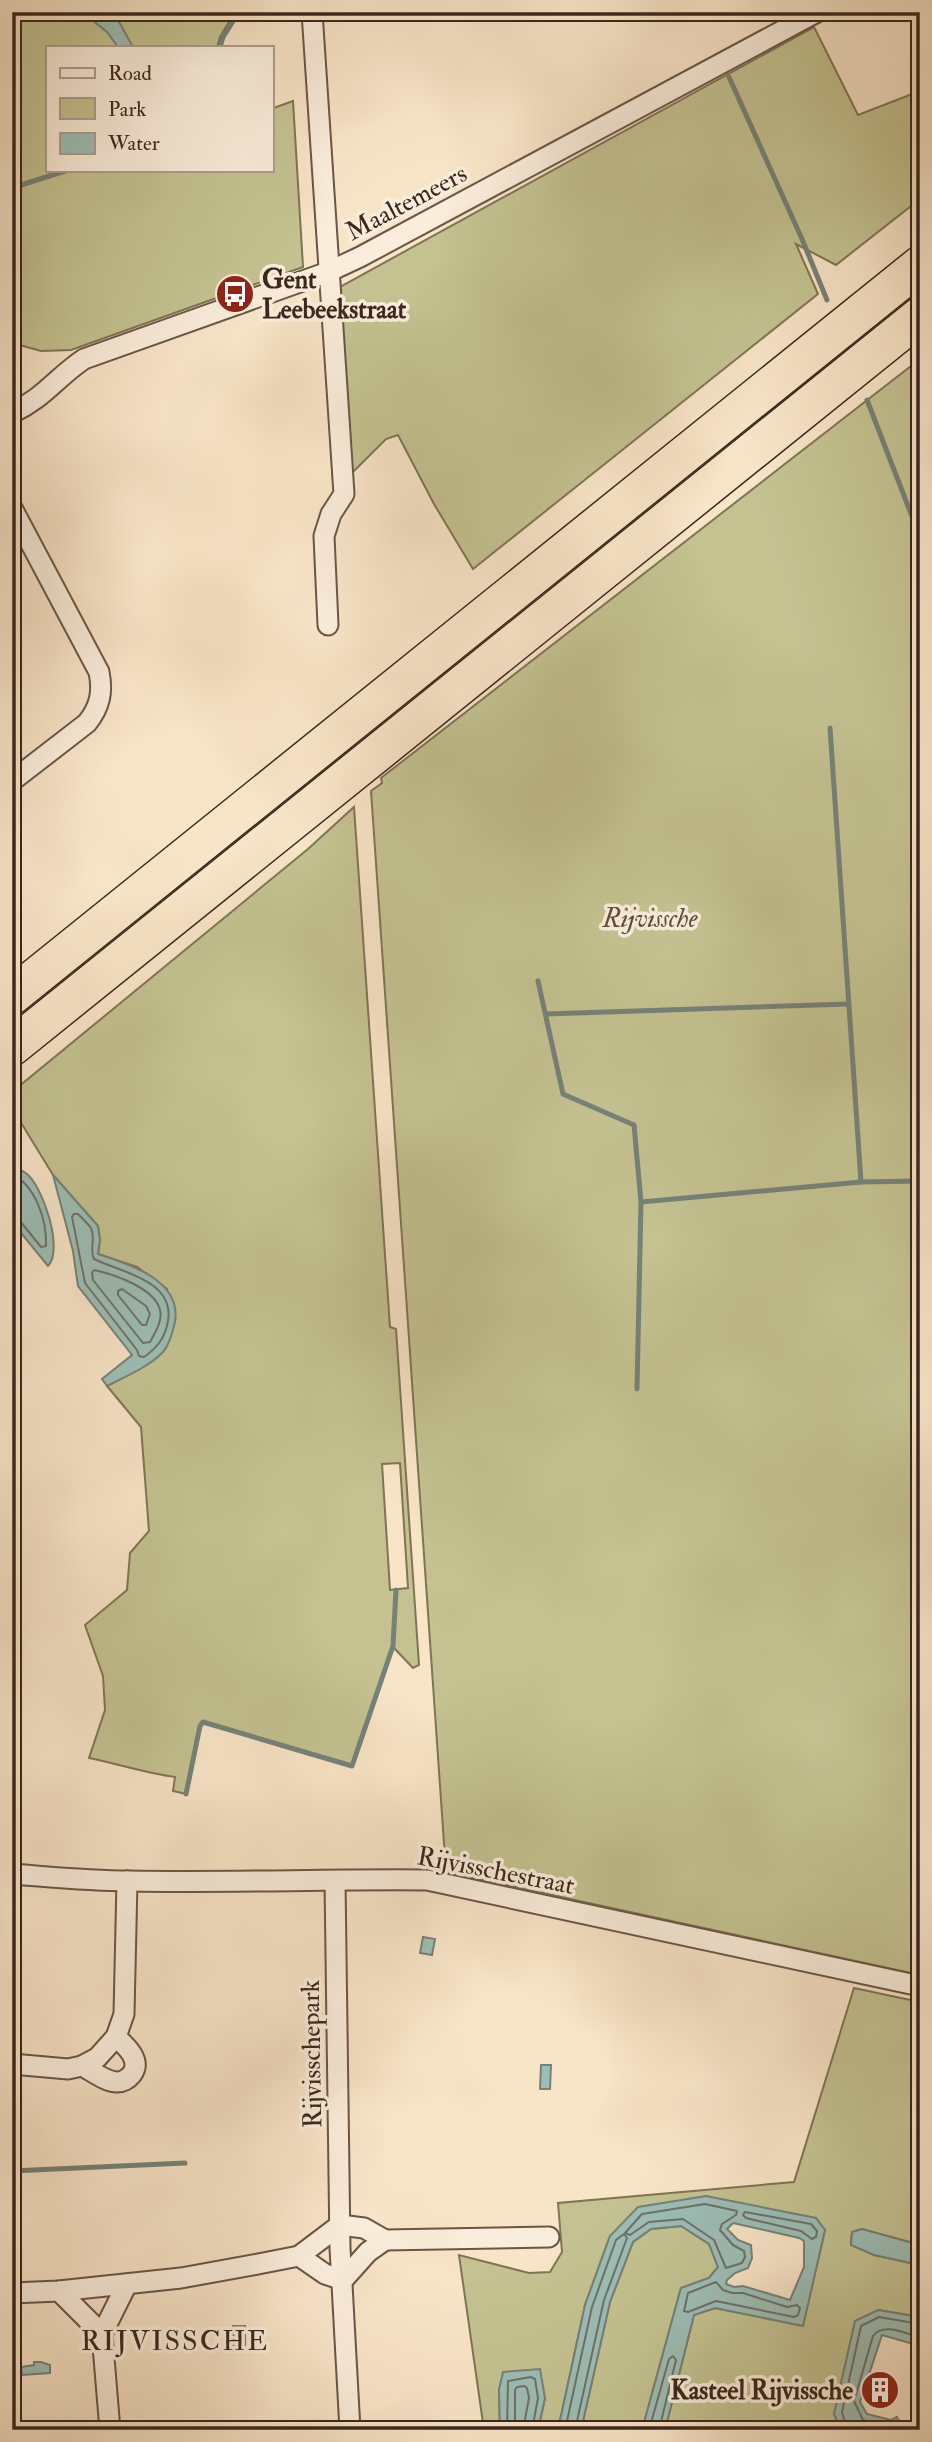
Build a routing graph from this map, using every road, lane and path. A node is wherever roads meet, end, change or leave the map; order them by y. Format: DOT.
graph roads {
  1 [pos="312,12"];
  2 [pos="817,12"];
  3 [pos="920,265"];
  4 [pos="328,272"];
  5 [pos="920,316"];
  6 [pos="12,413"];
  7 [pos="12,508"];
  8 [pos="328,625"];
  9 [pos="12,781"];
  10 [pos="12,996"];
  11 [pos="12,1047"];
  12 [pos="12,1874"];
  13 [pos="127,1881"];
  14 [pos="335,1881"];
  15 [pos="920,1986"];
  16 [pos="116,2037"];
  17 [pos="12,2064"];
  18 [pos="82,2066"];
  19 [pos="340,2225"];
  20 [pos="550,2237"];
  21 [pos="385,2240"];
  22 [pos="299,2256"];
  23 [pos="343,2280"];
  24 [pos="127,2284"];
  25 [pos="60,2291"];
  26 [pos="12,2293"];
  27 [pos="102,2334"];
  28 [pos="110,2430"];
  29 [pos="350,2430"];
  1 -- 4 [label="street"];
  2 -- 4 [label="street, Maaltemeers"];
  3 -- 10 [label="highway"];
  4 -- 6 [label="street, Maaltemeers"];
  4 -- 8 [label="street"];
  5 -- 11 [label="highway"];
  7 -- 9 [label="street"];
  12 -- 13 [label="street, Rijvisschestraat"];
  13 -- 14 [label="street, Rijvisschestraat"];
  13 -- 16 [label="street"];
  14 -- 15 [label="street, Rijvisschestraat"];
  14 -- 19 [label="street, Rijvisschepark"];
  16 -- 18 [label="street"];
  16 -- 18 [label="street"];
  17 -- 18 [label="street"];
  19 -- 21 [label="street"];
  19 -- 22 [label="street"];
  19 -- 23 [label="street, Rijvisschepark"];
  20 -- 21 [label="street"];
  21 -- 23 [label="street"];
  22 -- 23 [label="street"];
  22 -- 24 [label="street"];
  23 -- 29 [label="street, Rijvisschepark"];
  24 -- 25 [label="street"];
  24 -- 27 [label="street"];
  25 -- 26 [label="street"];
  25 -- 27 [label="street"];
  27 -- 28 [label="street"];
}
